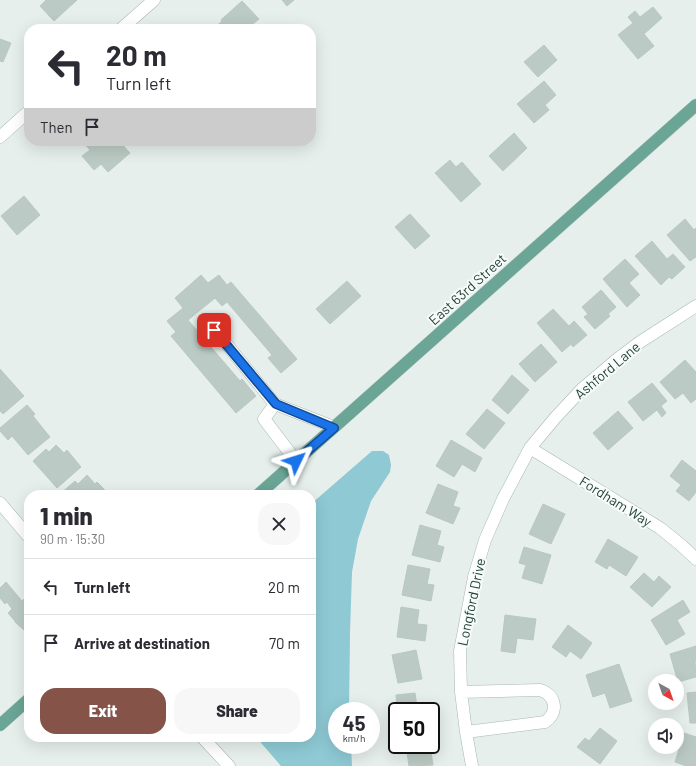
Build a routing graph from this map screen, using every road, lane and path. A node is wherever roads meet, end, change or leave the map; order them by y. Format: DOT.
graph roads {
  1 [pos="154,0"];
  2 [pos="128,24"];
  3 [pos="696,105"];
  4 [pos="24,115"];
  5 [pos="0,137"];
  6 [pos="696,306"];
  7 [pos="214,330"];
  8 [pos="276,404"];
  9 [pos="334,428"];
  10 [pos="530,448"];
  11 [pos="296,461"];
  12 [pos="264,490"];
  13 [pos="0,503"];
  14 [pos="24,531"];
  15 [pos="696,559"];
  16 [pos="461,692"];
  17 [pos="24,703"];
  18 [pos="0,725"];
  19 [pos="466,732"];
  20 [pos="207,742"];
  21 [pos="229,766"];
  22 [pos="472,766"];
  1 -- 2 [label="street"];
  3 -- 9 [label="main road, East 63rd Street"];
  4 -- 5 [label="street"];
  6 -- 10 [label="street, Ashford Lane"];
  7 -- 8 [label="street"];
  8 -- 9 [label="street"];
  8 -- 11 [label="street"];
  9 -- 11 [label="main road, East 63rd Street"];
  10 -- 15 [label="street, Fordham Way"];
  10 -- 16 [label="street, Longford Drive"];
  11 -- 12 [label="main road, East 63rd Street"];
  13 -- 14 [label="street"];
  16 -- 19 [label="street, Longford Drive"];
  16 -- 19 [label="street"];
  17 -- 18 [label="main road"];
  19 -- 22 [label="street, Longford Drive"];
  20 -- 21 [label="street"];
}
